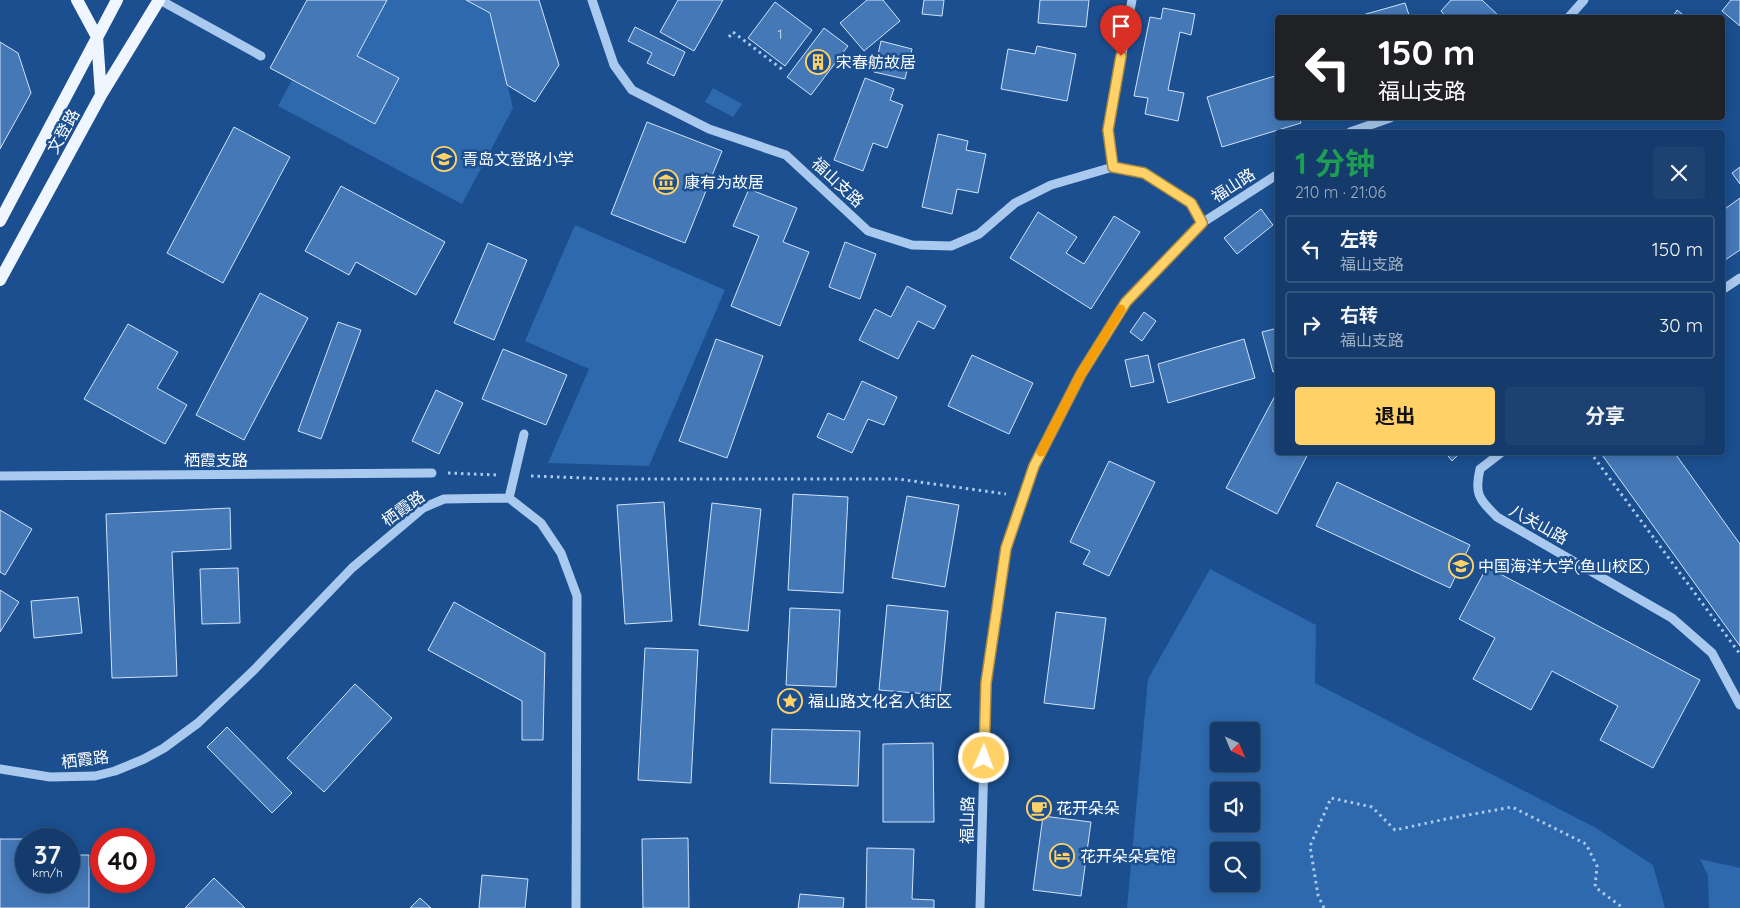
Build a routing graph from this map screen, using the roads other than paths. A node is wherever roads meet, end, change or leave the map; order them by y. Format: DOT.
graph roads {
  1 [pos="77,0"];
  2 [pos="117,0"];
  3 [pos="159,0"];
  4 [pos="592,0"];
  5 [pos="1132,0"];
  6 [pos="1584,0"];
  7 [pos="1571,15"];
  8 [pos="97,37"];
  9 [pos="261,56"];
  10 [pos="101,95"];
  11 [pos="1384,120"];
  12 [pos="1356,130"];
  13 [pos="1113,167"];
  14 [pos="1275,176"];
  15 [pos="0,221"];
  16 [pos="1202,223"];
  17 [pos="0,280"];
  18 [pos="1737,280"];
  19 [pos="1725,288"];
  20 [pos="1740,290"];
  21 [pos="524,434"];
  22 [pos="1498,455"];
  23 [pos="432,473"];
  24 [pos="0,476"];
  25 [pos="509,498"];
  26 [pos="1740,705"];
  27 [pos="0,768"];
  28 [pos="576,908"];
  29 [pos="980,908"];
  1 -- 8 [label="main road"];
  2 -- 8 [label="main road, 文登路"];
  3 -- 9 [label="street"];
  3 -- 10 [label="main road, 文登路"];
  4 -- 13 [label="street, 福山支路"];
  5 -- 13 [label="street"];
  6 -- 7 [label="street"];
  8 -- 10 [label="main road"];
  8 -- 15 [label="main road, 文登路"];
  10 -- 17 [label="main road, 文登路"];
  11 -- 12 [label="street"];
  13 -- 16 [label="street, 福山支路"];
  14 -- 16 [label="street, 福山路"];
  16 -- 29 [label="street, 福山路"];
  18 -- 19 [label="street"];
  18 -- 20 [label="street"];
  21 -- 25 [label="street"];
  22 -- 26 [label="street, 八关山路"];
  23 -- 24 [label="street, 栖霞支路"];
  25 -- 27 [label="street, 栖霞路"];
  25 -- 28 [label="street"];
}
